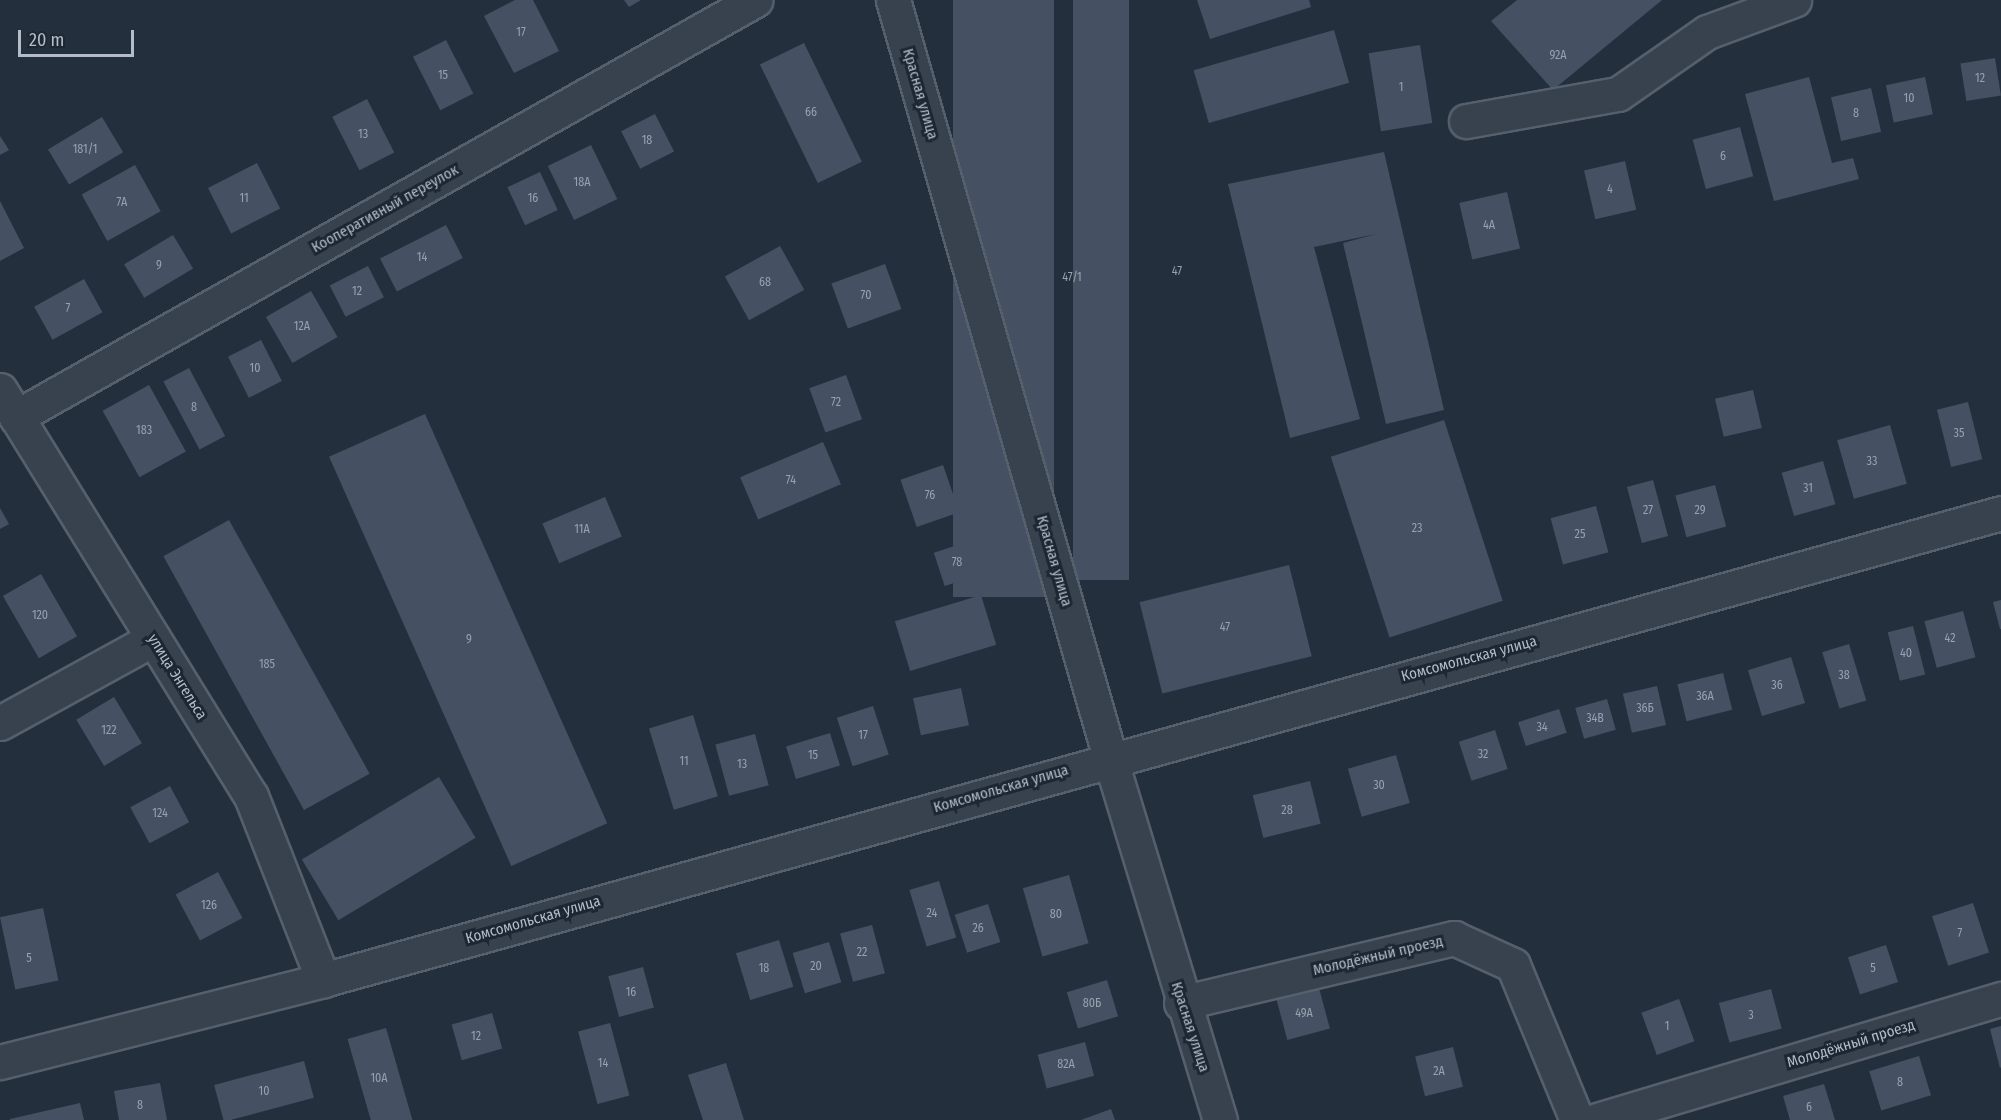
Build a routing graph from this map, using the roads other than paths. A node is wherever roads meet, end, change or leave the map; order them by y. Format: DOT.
graph roads {
  1 [pos="755,0"];
  2 [pos="893,0"];
  3 [pos="1794,0"];
  4 [pos="1466,121"];
  5 [pos="8,404"];
  6 [pos="2001,513"];
  7 [pos="153,639"];
  8 [pos="0,723"];
  9 [pos="1110,758"];
  10 [pos="323,980"];
  11 [pos="2001,999"];
  12 [pos="1181,1003"];
  13 [pos="0,1062"];
  14 [pos="1220,1120"];
  15 [pos="1577,1120"];
  16 [pos="1597,1120"];
  1 -- 5 [label="street, Кооперативный переулок"];
  2 -- 9 [label="street, Красная улица"];
  3 -- 4 [label="street"];
  5 -- 7 [label="street, улица Энгельса"];
  6 -- 9 [label="street, Комсомольская улица"];
  7 -- 8 [label="street"];
  7 -- 10 [label="street, улица Энгельса"];
  9 -- 10 [label="street, Комсомольская улица"];
  9 -- 12 [label="street, Красная улица"];
  10 -- 13 [label="street, Комсомольская улица"];
  11 -- 16 [label="street, Молодёжный проезд"];
  12 -- 14 [label="street, Красная улица"];
  12 -- 15 [label="street, Молодёжный проезд"];
}
